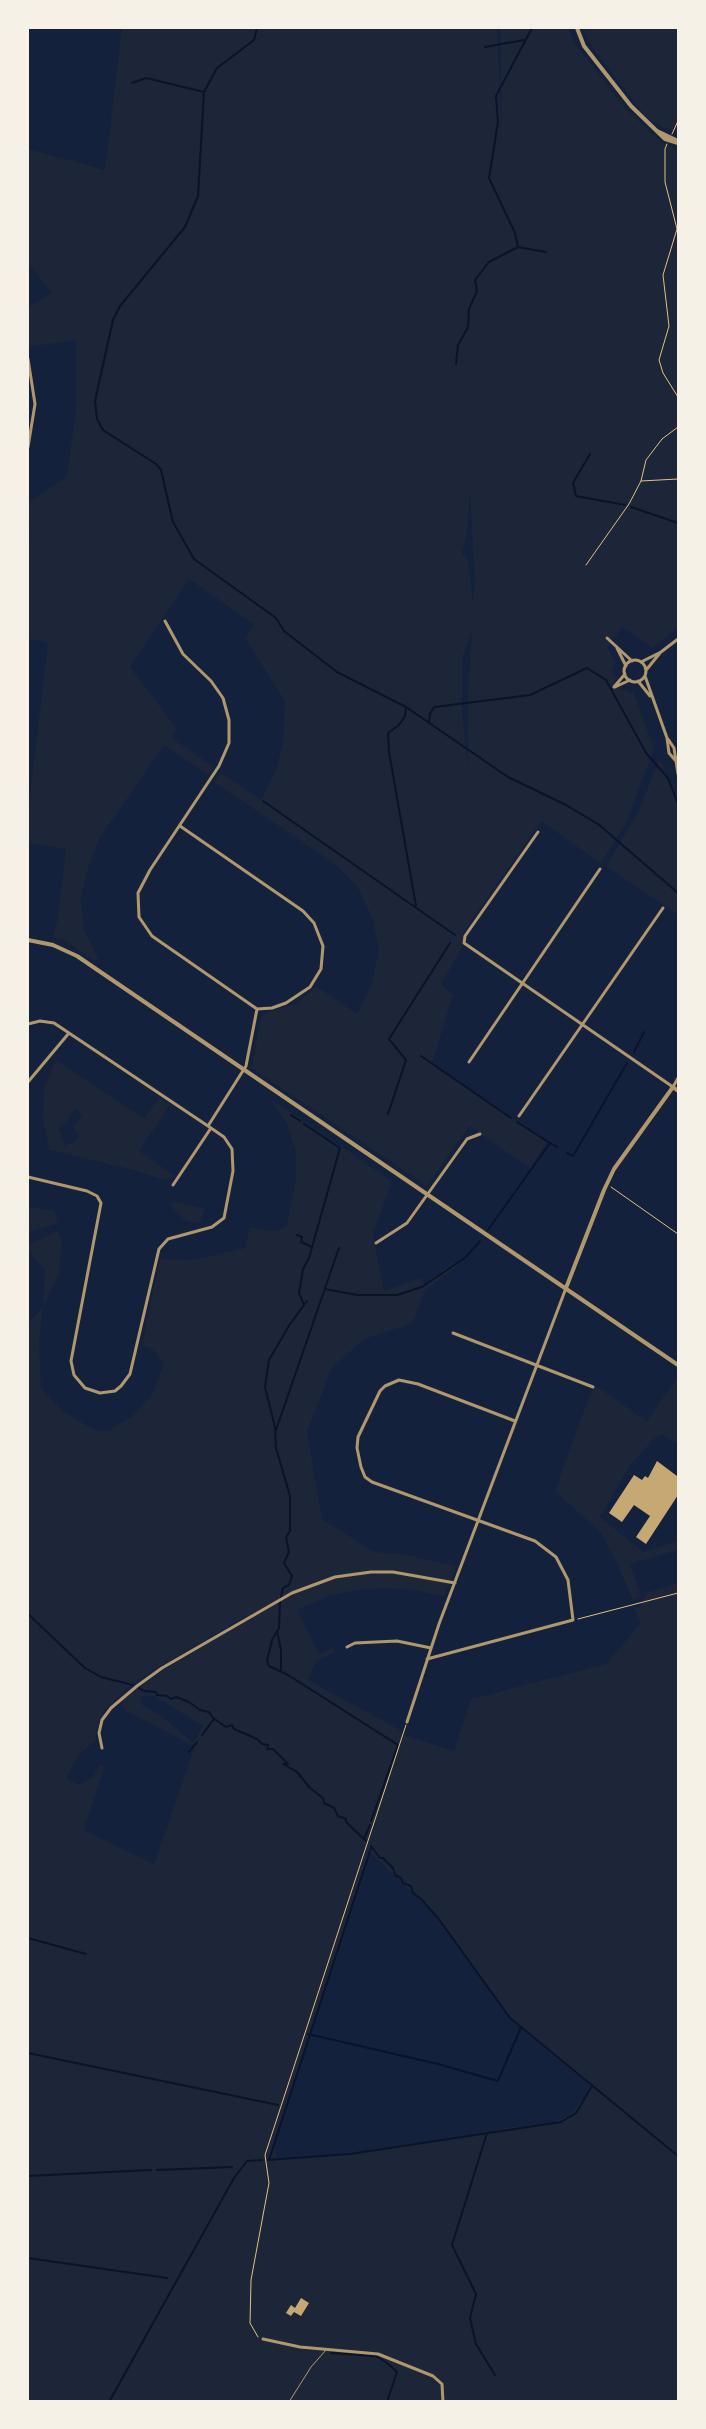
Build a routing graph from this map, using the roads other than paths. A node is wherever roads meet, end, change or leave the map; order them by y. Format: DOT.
graph roads {
  1 [pos="577,28"];
  2 [pos="678,142"];
  3 [pos="28,359"];
  4 [pos="28,447"];
  5 [pos="165,621"];
  6 [pos="607,638"];
  7 [pos="678,639"];
  8 [pos="617,648"];
  9 [pos="660,652"];
  10 [pos="632,660"];
  11 [pos="641,662"];
  12 [pos="626,666"];
  13 [pos="646,670"];
  14 [pos="625,674"];
  15 [pos="645,676"];
  16 [pos="630,680"];
  17 [pos="638,681"];
  18 [pos="650,696"];
  19 [pos="678,774"];
  20 [pos="180,826"];
  21 [pos="538,832"];
  22 [pos="600,869"];
  23 [pos="663,908"];
  24 [pos="28,940"];
  25 [pos="522,983"];
  26 [pos="257,1009"];
  27 [pos="28,1024"];
  28 [pos="582,1025"];
  29 [pos="69,1033"];
  30 [pos="469,1062"];
  31 [pos="244,1070"];
  32 [pos="678,1078"];
  33 [pos="28,1082"];
  34 [pos="673,1087"];
  35 [pos="678,1091"];
  36 [pos="519,1116"];
  37 [pos="209,1127"];
  38 [pos="480,1134"];
  39 [pos="28,1177"];
  40 [pos="173,1186"];
  41 [pos="428,1195"];
  42 [pos="376,1243"];
  43 [pos="566,1288"];
  44 [pos="453,1333"];
  45 [pos="536,1365"];
  46 [pos="678,1365"];
  47 [pos="593,1387"];
  48 [pos="515,1421"];
  49 [pos="479,1520"];
  50 [pos="455,1583"];
  51 [pos="347,1646"];
  52 [pos="431,1648"];
  53 [pos="427,1659"];
  54 [pos="407,1722"];
  55 [pos="102,1748"];
  56 [pos="263,2339"];
  57 [pos="327,2349"];
  58 [pos="289,2402"];
  59 [pos="443,2402"];
  1 -- 2 [label="street"];
  3 -- 4 [label="street"];
  5 -- 20 [label="street"];
  6 -- 8 [label="street"];
  7 -- 9 [label="street"];
  8 -- 10 [label="street"];
  8 -- 12 [label="street"];
  9 -- 11 [label="street"];
  9 -- 13 [label="street"];
  10 -- 11 [label="street"];
  10 -- 12 [label="street"];
  11 -- 13 [label="street"];
  12 -- 14 [label="street"];
  13 -- 15 [label="street"];
  14 -- 16 [label="street"];
  14 -- 16 [label="street"];
  15 -- 17 [label="street"];
  15 -- 18 [label="street"];
  16 -- 17 [label="street"];
  17 -- 18 [label="street"];
  18 -- 19 [label="street"];
  20 -- 26 [label="street"];
  20 -- 26 [label="street"];
  21 -- 25 [label="street"];
  22 -- 25 [label="street"];
  23 -- 28 [label="street"];
  24 -- 31 [label="street"];
  25 -- 28 [label="street"];
  25 -- 30 [label="street"];
  26 -- 31 [label="street"];
  27 -- 29 [label="street"];
  28 -- 34 [label="street"];
  28 -- 36 [label="street"];
  29 -- 33 [label="street"];
  29 -- 37 [label="street"];
  31 -- 37 [label="street"];
  31 -- 41 [label="street"];
  32 -- 34 [label="street"];
  34 -- 35 [label="street"];
  34 -- 43 [label="street"];
  37 -- 39 [label="street"];
  37 -- 40 [label="street"];
  38 -- 41 [label="street"];
  41 -- 42 [label="street"];
  41 -- 43 [label="street"];
  43 -- 45 [label="street"];
  43 -- 46 [label="street"];
  44 -- 45 [label="street"];
  45 -- 47 [label="street"];
  45 -- 48 [label="street"];
  48 -- 49 [label="street"];
  48 -- 49 [label="street"];
  49 -- 50 [label="street"];
  49 -- 53 [label="street"];
  50 -- 52 [label="street"];
  50 -- 55 [label="street"];
  51 -- 52 [label="street"];
  52 -- 53 [label="street"];
  53 -- 54 [label="street"];
  56 -- 57 [label="street"];
  57 -- 58 [label="lane"];
  57 -- 59 [label="street"];
}
